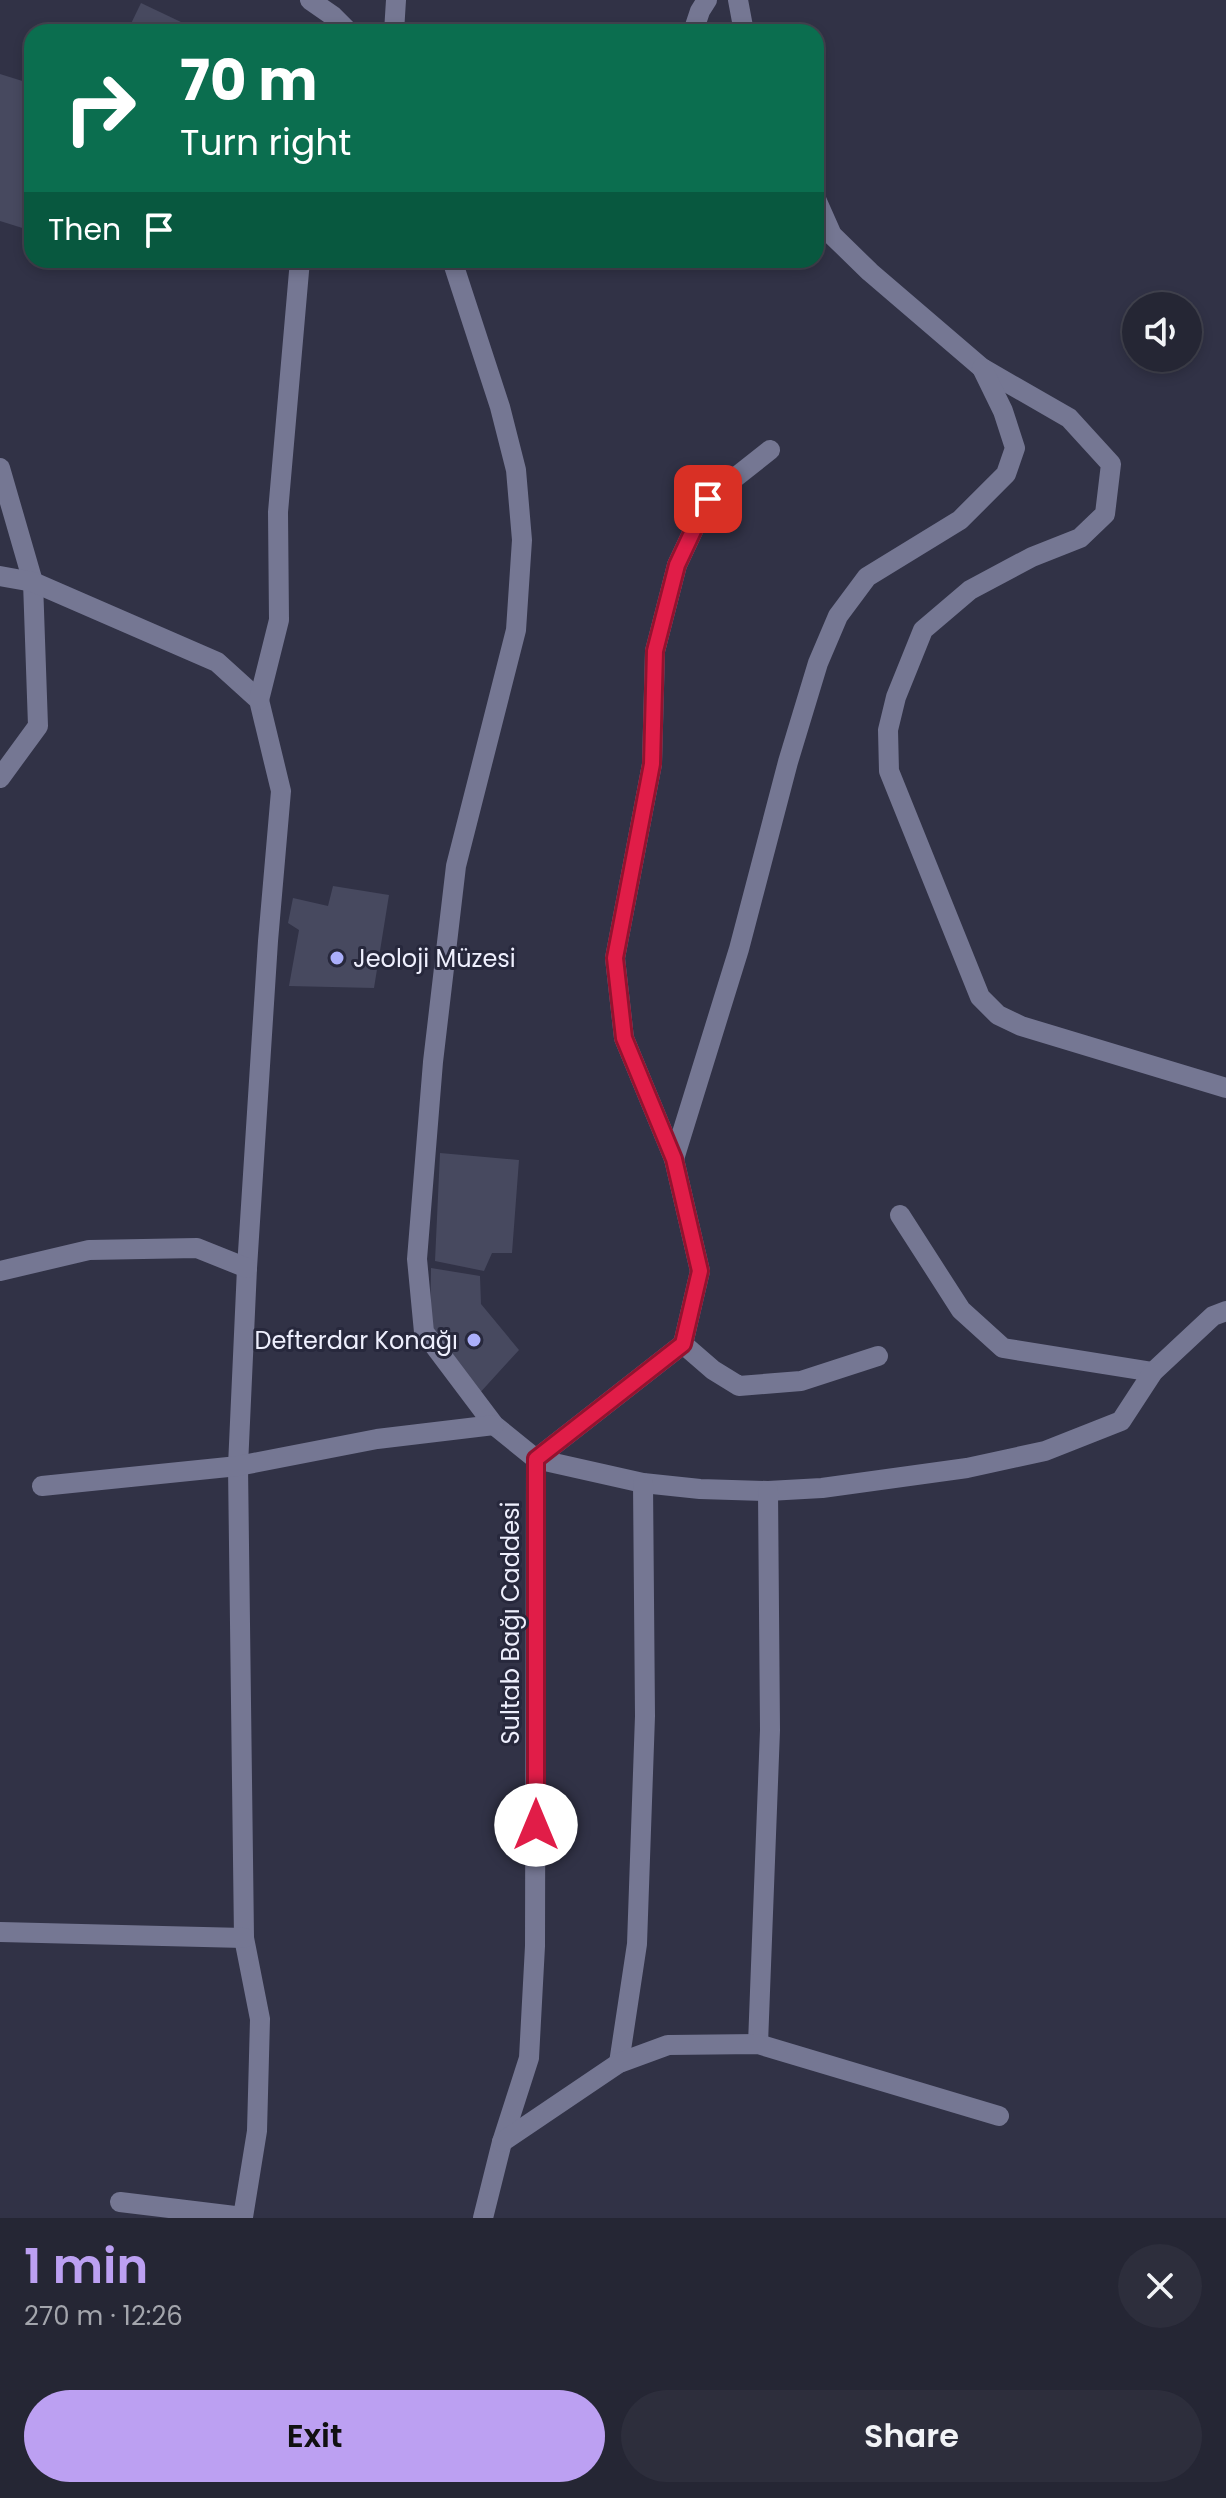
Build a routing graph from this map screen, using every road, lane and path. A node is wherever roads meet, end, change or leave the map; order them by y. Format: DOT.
graph roads {
  1 [pos="310,0"];
  2 [pos="396,0"];
  3 [pos="707,0"];
  4 [pos="738,0"];
  5 [pos="332,24"];
  6 [pos="394,24"];
  7 [pos="696,24"];
  8 [pos="742,24"];
  9 [pos="824,217"];
  10 [pos="299,268"];
  11 [pos="455,268"];
  12 [pos="982,368"];
  13 [pos="770,450"];
  14 [pos="0,468"];
  15 [pos="0,576"];
  16 [pos="33,582"];
  17 [pos="259,700"];
  18 [pos="0,778"];
  19 [pos="1226,1088"];
  20 [pos="674,1159"];
  21 [pos="900,1215"];
  22 [pos="247,1268"];
  23 [pos="0,1271"];
  24 [pos="1226,1311"];
  25 [pos="683,1344"];
  26 [pos="878,1356"];
  27 [pos="1153,1372"];
  28 [pos="494,1425"];
  29 [pos="536,1459"];
  30 [pos="238,1466"];
  31 [pos="643,1483"];
  32 [pos="42,1486"];
  33 [pos="768,1491"];
  34 [pos="0,1932"];
  35 [pos="244,1938"];
  36 [pos="758,2044"];
  37 [pos="619,2063"];
  38 [pos="999,2116"];
  39 [pos="502,2142"];
  40 [pos="120,2202"];
  41 [pos="483,2218"];
  1 -- 5 [label="street"];
  2 -- 6 [label="street"];
  3 -- 7 [label="street"];
  4 -- 8 [label="street"];
  9 -- 12 [label="street"];
  10 -- 17 [label="street"];
  11 -- 28 [label="street"];
  12 -- 19 [label="street"];
  12 -- 20 [label="street"];
  13 -- 20 [label="street"];
  14 -- 16 [label="street"];
  15 -- 16 [label="street"];
  16 -- 17 [label="street"];
  16 -- 18 [label="street"];
  17 -- 22 [label="street"];
  20 -- 25 [label="street"];
  21 -- 27 [label="street"];
  22 -- 23 [label="street"];
  22 -- 30 [label="street"];
  24 -- 27 [label="street"];
  25 -- 26 [label="street"];
  25 -- 29 [label="street"];
  27 -- 33 [label="street"];
  28 -- 29 [label="street"];
  28 -- 30 [label="street"];
  29 -- 31 [label="street"];
  29 -- 39 [label="street, Sultab Bağı Caddesi"];
  30 -- 32 [label="street"];
  30 -- 35 [label="street"];
  31 -- 33 [label="street"];
  31 -- 37 [label="street"];
  33 -- 36 [label="street"];
  34 -- 35 [label="street"];
  35 -- 40 [label="street"];
  36 -- 37 [label="street"];
  36 -- 38 [label="street"];
  37 -- 39 [label="street"];
  39 -- 41 [label="street, Sultab Bağı Caddesi"];
}
